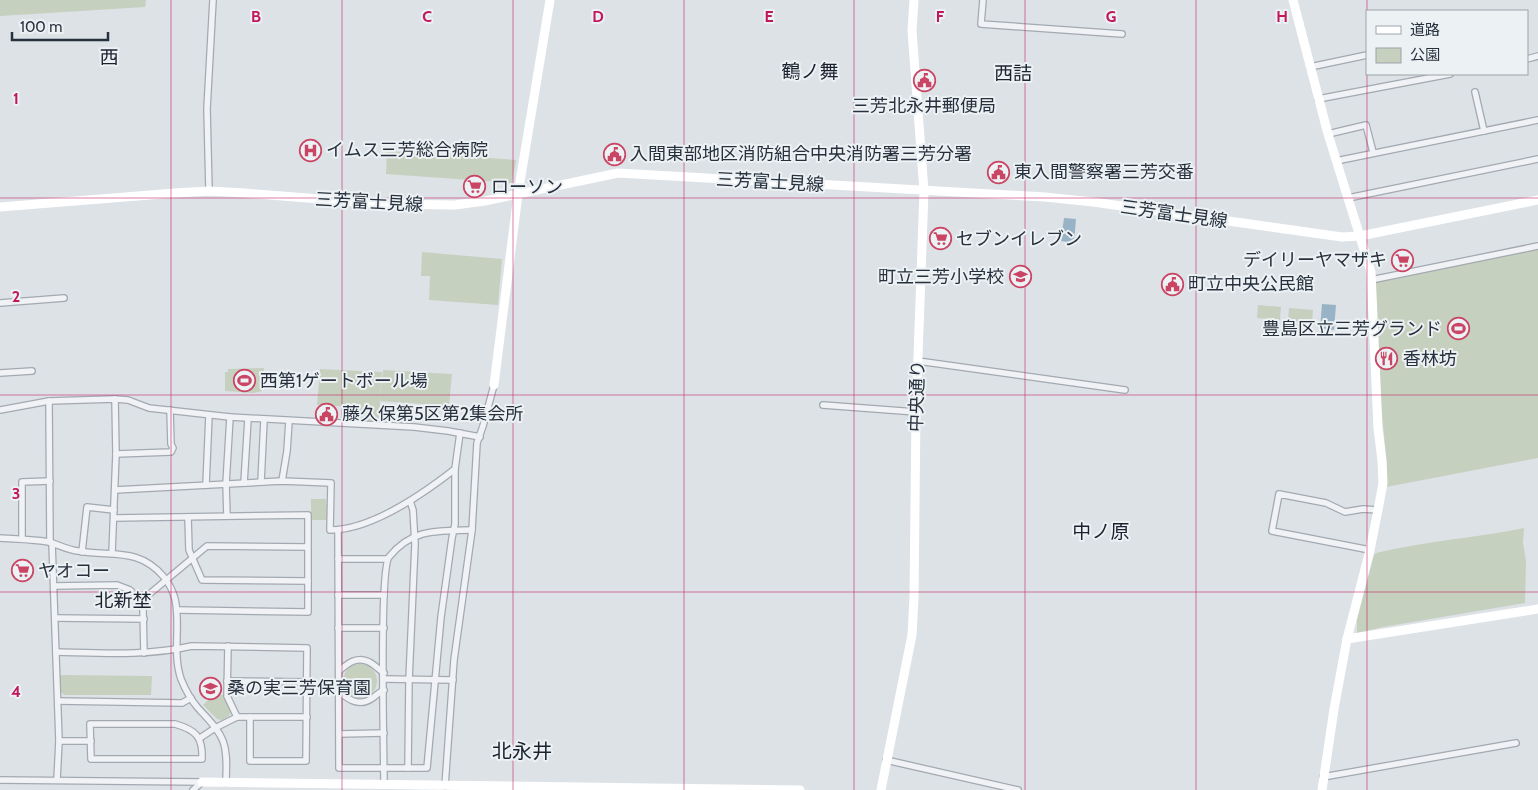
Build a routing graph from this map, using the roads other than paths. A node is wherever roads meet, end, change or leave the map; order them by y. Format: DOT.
graph roads {
  1 [pos="213,0"];
  2 [pos="550,0"];
  3 [pos="914,0"];
  4 [pos="983,0"];
  5 [pos="1293,0"];
  6 [pos="1122,34"];
  7 [pos="1366,55"];
  8 [pos="1310,67"];
  9 [pos="1438,75"];
  10 [pos="1425,76"];
  11 [pos="1475,92"];
  12 [pos="1318,99"];
  13 [pos="1538,120"];
  14 [pos="1484,131"];
  15 [pos="1328,134"];
  16 [pos="1373,152"];
  17 [pos="1538,159"];
  18 [pos="1336,160"];
  19 [pos="209,191"];
  20 [pos="924,191"];
  21 [pos="518,194"];
  22 [pos="1348,198"];
  23 [pos="1538,200"];
  24 [pos="0,207"];
  25 [pos="1360,236"];
  26 [pos="1538,246"];
  27 [pos="1371,280"];
  28 [pos="64,298"];
  29 [pos="0,303"];
  30 [pos="918,361"];
  31 [pos="32,371"];
  32 [pos="0,373"];
  33 [pos="494,385"];
  34 [pos="1125,390"];
  35 [pos="116,400"];
  36 [pos="49,401"];
  37 [pos="823,405"];
  38 [pos="0,410"];
  39 [pos="170,410"];
  40 [pos="916,412"];
  41 [pos="209,415"];
  42 [pos="230,418"];
  43 [pos="248,419"];
  44 [pos="264,420"];
  45 [pos="290,421"];
  46 [pos="460,433"];
  47 [pos="480,436"];
  48 [pos="116,454"];
  49 [pos="455,469"];
  50 [pos="50,481"];
  51 [pos="282,481"];
  52 [pos="261,482"];
  53 [pos="244,483"];
  54 [pos="226,484"];
  55 [pos="206,485"];
  56 [pos="115,490"];
  57 [pos="410,501"];
  58 [pos="114,510"];
  59 [pos="1378,510"];
  60 [pos="227,516"];
  61 [pos="188,517"];
  62 [pos="114,518"];
  63 [pos="338,530"];
  64 [pos="454,530"];
  65 [pos="472,530"];
  66 [pos="414,536"];
  67 [pos="0,538"];
  68 [pos="22,539"];
  69 [pos="51,543"];
  70 [pos="307,547"];
  71 [pos="1370,550"];
  72 [pos="82,552"];
  73 [pos="112,553"];
  74 [pos="192,558"];
  75 [pos="338,559"];
  76 [pos="388,559"];
  77 [pos="166,579"];
  78 [pos="308,581"];
  79 [pos="54,586"];
  80 [pos="338,595"];
  81 [pos="384,595"];
  82 [pos="141,601"];
  83 [pos="1538,609"];
  84 [pos="177,610"];
  85 [pos="55,618"];
  86 [pos="144,619"];
  87 [pos="338,628"];
  88 [pos="384,628"];
  89 [pos="1347,639"];
  90 [pos="228,646"];
  91 [pos="176,650"];
  92 [pos="56,652"];
  93 [pos="144,653"];
  94 [pos="338,671"];
  95 [pos="384,676"];
  96 [pos="409,680"];
  97 [pos="435,680"];
  98 [pos="454,680"];
  99 [pos="227,681"];
  100 [pos="307,682"];
  101 [pos="384,690"];
  102 [pos="338,691"];
  103 [pos="191,698"];
  104 [pos="58,701"];
  105 [pos="236,717"];
  106 [pos="250,717"];
  107 [pos="306,717"];
  108 [pos="215,728"];
  109 [pos="384,733"];
  110 [pos="338,734"];
  111 [pos="200,738"];
  112 [pos="59,741"];
  113 [pos="91,741"];
  114 [pos="1516,744"];
  115 [pos="886,760"];
  116 [pos="384,768"];
  117 [pos="408,768"];
  118 [pos="1323,776"];
  119 [pos="0,780"];
  120 [pos="57,780"];
  121 [pos="226,783"];
  122 [pos="384,785"];
  123 [pos="202,786"];
  124 [pos="445,788"];
  125 [pos="193,790"];
  126 [pos="800,790"];
  127 [pos="881,790"];
  128 [pos="1018,790"];
  129 [pos="1322,790"];
  1 -- 19 [label="street"];
  2 -- 21 [label="street"];
  3 -- 20 [label="street, 中央通り"];
  4 -- 6 [label="street"];
  5 -- 8 [label="street"];
  7 -- 8 [label="street"];
  8 -- 12 [label="street"];
  9 -- 10 [label="street"];
  10 -- 12 [label="street"];
  11 -- 14 [label="street"];
  12 -- 15 [label="street"];
  13 -- 14 [label="street"];
  14 -- 16 [label="street"];
  15 -- 16 [label="street"];
  15 -- 18 [label="street"];
  16 -- 18 [label="street"];
  17 -- 22 [label="street"];
  18 -- 22 [label="street"];
  19 -- 21 [label="street, 三芳富士見線"];
  19 -- 24 [label="street, 三芳富士見線"];
  20 -- 21 [label="street, 三芳富士見線"];
  20 -- 25 [label="street, 三芳富士見線"];
  20 -- 30 [label="street, 中央通り"];
  21 -- 33 [label="street"];
  22 -- 25 [label="street"];
  23 -- 25 [label="street, 三芳富士見線"];
  25 -- 27 [label="street"];
  26 -- 27 [label="street"];
  27 -- 59 [label="street"];
  28 -- 29 [label="street"];
  30 -- 34 [label="street"];
  30 -- 40 [label="street, 中央通り"];
  31 -- 32 [label="street"];
  33 -- 47 [label="street"];
  35 -- 36 [label="street"];
  35 -- 39 [label="street"];
  35 -- 48 [label="street"];
  36 -- 38 [label="street"];
  36 -- 50 [label="street"];
  37 -- 40 [label="street"];
  39 -- 41 [label="street"];
  39 -- 48 [label="street"];
  40 -- 115 [label="street, 中央通り"];
  41 -- 42 [label="street"];
  41 -- 55 [label="street"];
  42 -- 43 [label="street"];
  42 -- 54 [label="street"];
  43 -- 44 [label="street"];
  43 -- 53 [label="street"];
  44 -- 45 [label="street"];
  44 -- 52 [label="street"];
  45 -- 46 [label="street"];
  45 -- 51 [label="street"];
  46 -- 47 [label="street"];
  46 -- 49 [label="street"];
  47 -- 65 [label="street"];
  48 -- 56 [label="street"];
  49 -- 57 [label="street"];
  49 -- 64 [label="street"];
  50 -- 68 [label="street"];
  50 -- 69 [label="street"];
  51 -- 52 [label="street"];
  51 -- 63 [label="street"];
  52 -- 53 [label="street"];
  53 -- 54 [label="street"];
  54 -- 55 [label="street"];
  54 -- 60 [label="street"];
  55 -- 56 [label="street"];
  56 -- 58 [label="street"];
  57 -- 63 [label="street"];
  57 -- 66 [label="street"];
  58 -- 62 [label="street"];
  58 -- 72 [label="street"];
  59 -- 71 [label="street"];
  59 -- 71 [label="street"];
  60 -- 61 [label="street"];
  60 -- 70 [label="street"];
  61 -- 62 [label="street"];
  61 -- 74 [label="street"];
  62 -- 73 [label="street"];
  63 -- 75 [label="street"];
  64 -- 65 [label="street"];
  64 -- 66 [label="street"];
  64 -- 97 [label="street"];
  65 -- 98 [label="street"];
  66 -- 76 [label="street"];
  66 -- 96 [label="street"];
  67 -- 68 [label="street"];
  68 -- 69 [label="street"];
  69 -- 72 [label="street"];
  69 -- 79 [label="street"];
  70 -- 74 [label="street"];
  70 -- 78 [label="street"];
  71 -- 89 [label="street"];
  72 -- 73 [label="street"];
  73 -- 77 [label="street"];
  74 -- 77 [label="street"];
  74 -- 78 [label="street"];
  75 -- 76 [label="street"];
  75 -- 80 [label="street"];
  76 -- 81 [label="street"];
  77 -- 82 [label="street"];
  77 -- 84 [label="street"];
  78 -- 84 [label="street"];
  79 -- 82 [label="street"];
  79 -- 85 [label="street"];
  80 -- 81 [label="street"];
  80 -- 87 [label="street"];
  81 -- 88 [label="street"];
  82 -- 86 [label="street"];
  83 -- 89 [label="street"];
  84 -- 91 [label="street"];
  85 -- 86 [label="street"];
  85 -- 92 [label="street"];
  86 -- 93 [label="street"];
  87 -- 88 [label="street"];
  87 -- 94 [label="street"];
  88 -- 95 [label="street"];
  89 -- 118 [label="street"];
  90 -- 91 [label="street"];
  90 -- 99 [label="street"];
  90 -- 100 [label="street"];
  91 -- 93 [label="street"];
  91 -- 103 [label="street"];
  92 -- 93 [label="street"];
  92 -- 104 [label="street"];
  94 -- 95 [label="street"];
  94 -- 102 [label="street"];
  95 -- 96 [label="street"];
  95 -- 101 [label="street"];
  96 -- 97 [label="street"];
  96 -- 117 [label="street"];
  97 -- 98 [label="street"];
  97 -- 117 [label="street"];
  98 -- 124 [label="street"];
  99 -- 100 [label="street"];
  99 -- 105 [label="street"];
  100 -- 107 [label="street"];
  101 -- 102 [label="street"];
  101 -- 109 [label="street"];
  102 -- 110 [label="street"];
  103 -- 104 [label="street"];
  103 -- 108 [label="street"];
  104 -- 112 [label="street"];
  105 -- 106 [label="street"];
  105 -- 108 [label="street"];
  106 -- 107 [label="street"];
  106 -- 107 [label="street"];
  108 -- 111 [label="street"];
  108 -- 121 [label="street"];
  109 -- 110 [label="street"];
  109 -- 116 [label="street"];
  110 -- 116 [label="street"];
  111 -- 113 [label="street"];
  111 -- 113 [label="street"];
  112 -- 113 [label="street"];
  112 -- 120 [label="street"];
  114 -- 118 [label="street"];
  115 -- 127 [label="street, 中央通り"];
  115 -- 128 [label="street"];
  116 -- 117 [label="street"];
  116 -- 122 [label="street"];
  118 -- 129 [label="street"];
  119 -- 120 [label="street"];
  120 -- 123 [label="street"];
  121 -- 122 [label="street"];
  121 -- 123 [label="street"];
  122 -- 124 [label="street"];
  123 -- 125 [label="street"];
  124 -- 126 [label="street"];
}
